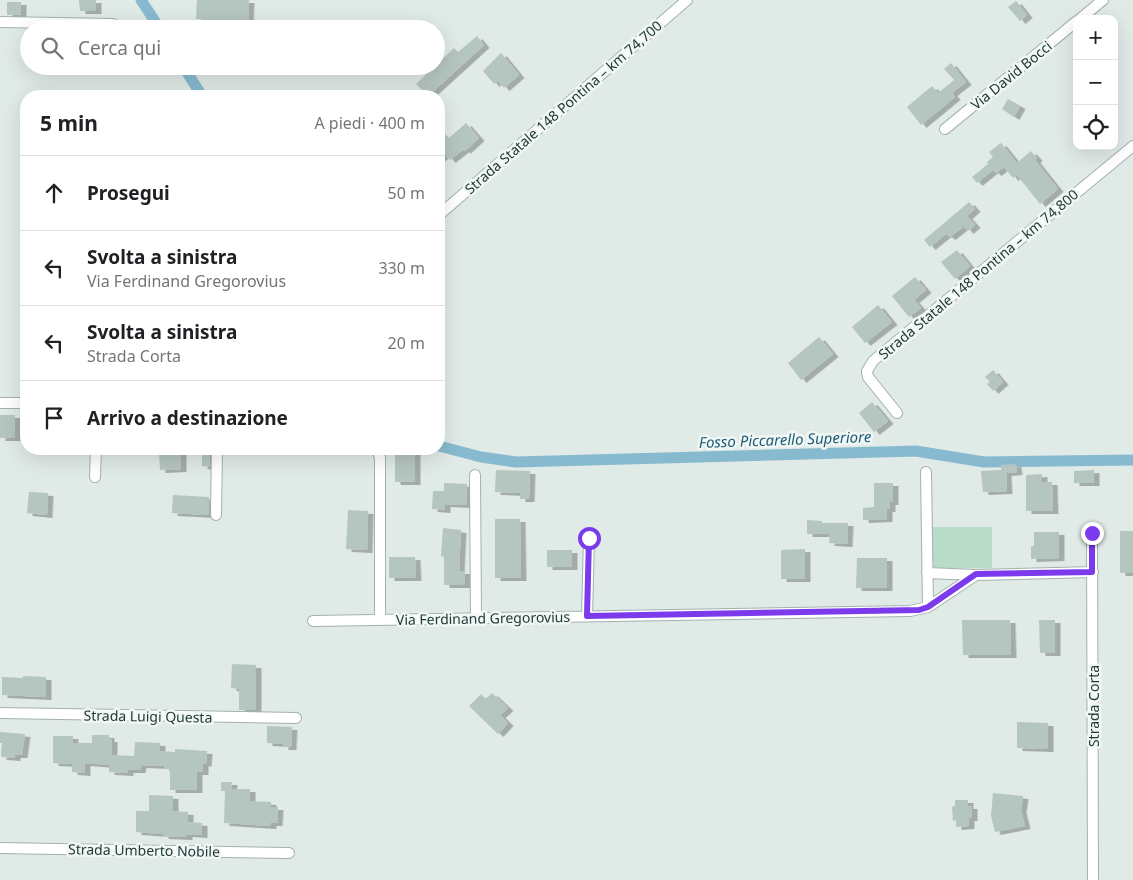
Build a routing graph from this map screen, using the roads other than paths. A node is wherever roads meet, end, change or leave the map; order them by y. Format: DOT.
graph roads {
  1 [pos="687,0"];
  2 [pos="1103,0"];
  3 [pos="1085,15"];
  4 [pos="0,22"];
  5 [pos="20,22"];
  6 [pos="1073,24"];
  7 [pos="945,128"];
  8 [pos="1133,146"];
  9 [pos="445,210"];
  10 [pos="0,403"];
  11 [pos="20,403"];
  12 [pos="897,413"];
  13 [pos="96,455"];
  14 [pos="218,455"];
  15 [pos="379,455"];
  16 [pos="926,472"];
  17 [pos="475,475"];
  18 [pos="95,477"];
  19 [pos="216,515"];
  20 [pos="1092,533"];
  21 [pos="589,538"];
  22 [pos="1092,572"];
  23 [pos="927,573"];
  24 [pos="976,574"];
  25 [pos="928,607"];
  26 [pos="587,616"];
  27 [pos="476,618"];
  28 [pos="380,620"];
  29 [pos="313,621"];
  30 [pos="0,713"];
  31 [pos="296,718"];
  32 [pos="0,848"];
  33 [pos="289,852"];
  34 [pos="1093,880"];
  1 -- 9 [label="street, Strada Statale 148 Pontina – km 74,700"];
  2 -- 3 [label="street"];
  4 -- 5 [label="street"];
  6 -- 7 [label="street, Via David Bocci"];
  8 -- 12 [label="street, Strada Statale 148 Pontina – km 74,800"];
  10 -- 11 [label="street"];
  13 -- 18 [label="street"];
  14 -- 19 [label="street"];
  15 -- 28 [label="street"];
  16 -- 23 [label="street"];
  17 -- 27 [label="street"];
  20 -- 22 [label="street, Strada Corta"];
  21 -- 26 [label="street"];
  22 -- 24 [label="street"];
  22 -- 34 [label="street, Strada Corta"];
  23 -- 24 [label="street"];
  23 -- 25 [label="street"];
  24 -- 25 [label="street, Via Ferdinand Gregorovius"];
  25 -- 26 [label="street, Via Ferdinand Gregorovius"];
  26 -- 27 [label="street, Via Ferdinand Gregorovius"];
  27 -- 28 [label="street, Via Ferdinand Gregorovius"];
  28 -- 29 [label="street, Via Ferdinand Gregorovius"];
  30 -- 31 [label="street, Strada Luigi Questa"];
  32 -- 33 [label="street, Strada Umberto Nobile"];
}
